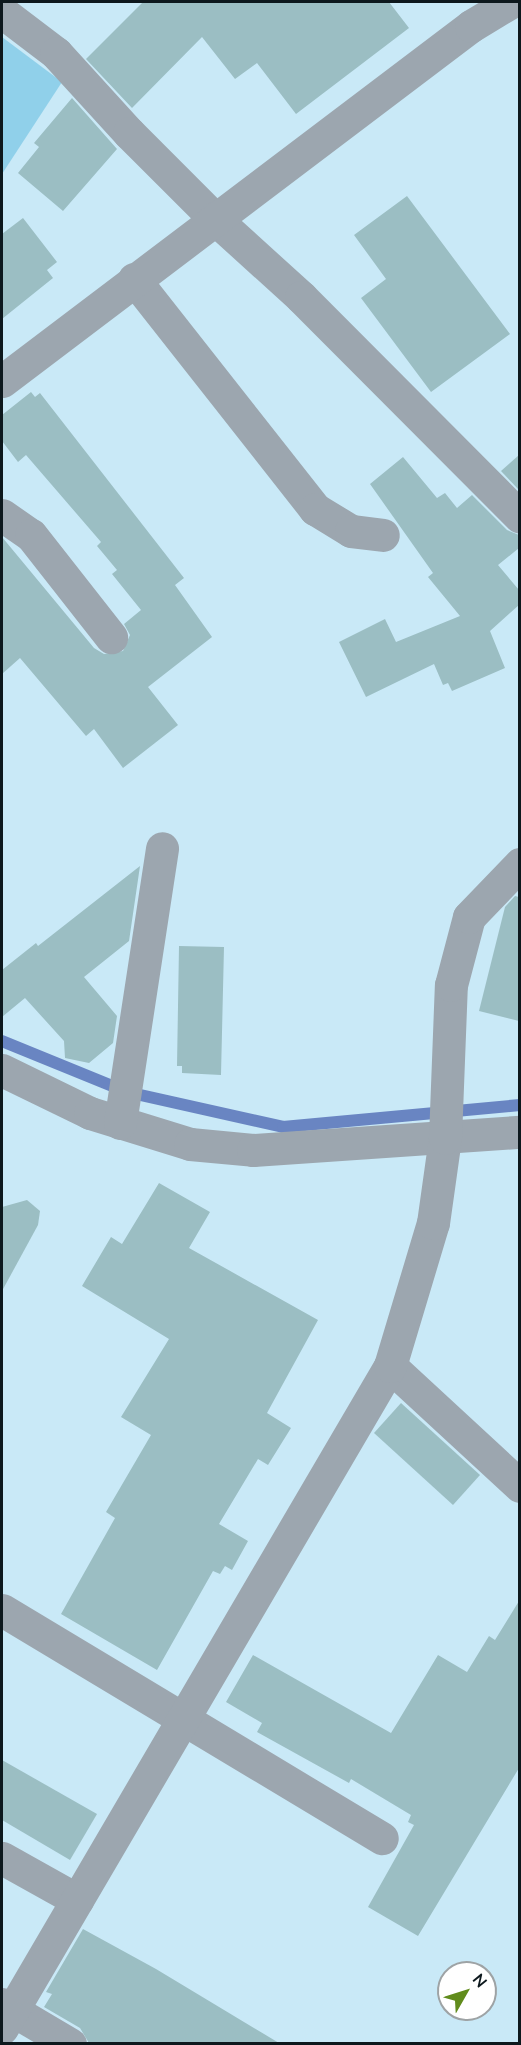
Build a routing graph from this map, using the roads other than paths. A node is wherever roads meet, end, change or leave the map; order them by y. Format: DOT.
graph roads {
  1 [pos="511,2"];
  2 [pos="2,12"];
  3 [pos="214,218"];
  4 [pos="134,279"];
  5 [pos="2,381"];
  6 [pos="2,515"];
  7 [pos="519,517"];
  8 [pos="383,535"];
  9 [pos="111,637"];
  10 [pos="162,848"];
  11 [pos="519,864"];
  12 [pos="2,1070"];
  13 [pos="120,1123"];
  14 [pos="519,1132"];
  15 [pos="445,1138"];
  16 [pos="390,1366"];
  17 [pos="519,1486"];
  18 [pos="2,1610"];
  19 [pos="183,1720"];
  20 [pos="382,1838"];
  21 [pos="2,1858"];
  22 [pos="77,1900"];
  23 [pos="5,2014"];
  24 [pos="70,2043"];
  1 -- 3 [label="street"];
  2 -- 3 [label="street"];
  3 -- 4 [label="street"];
  3 -- 7 [label="street"];
  4 -- 5 [label="street"];
  4 -- 8 [label="street"];
  6 -- 9 [label="street"];
  10 -- 13 [label="street"];
  11 -- 15 [label="street"];
  12 -- 13 [label="street"];
  13 -- 15 [label="street"];
  14 -- 15 [label="street"];
  15 -- 16 [label="street"];
  16 -- 17 [label="street"];
  16 -- 19 [label="street"];
  18 -- 19 [label="street"];
  19 -- 20 [label="street"];
  19 -- 22 [label="street"];
  21 -- 22 [label="street"];
  22 -- 23 [label="street"];
  23 -- 24 [label="street"];
}
